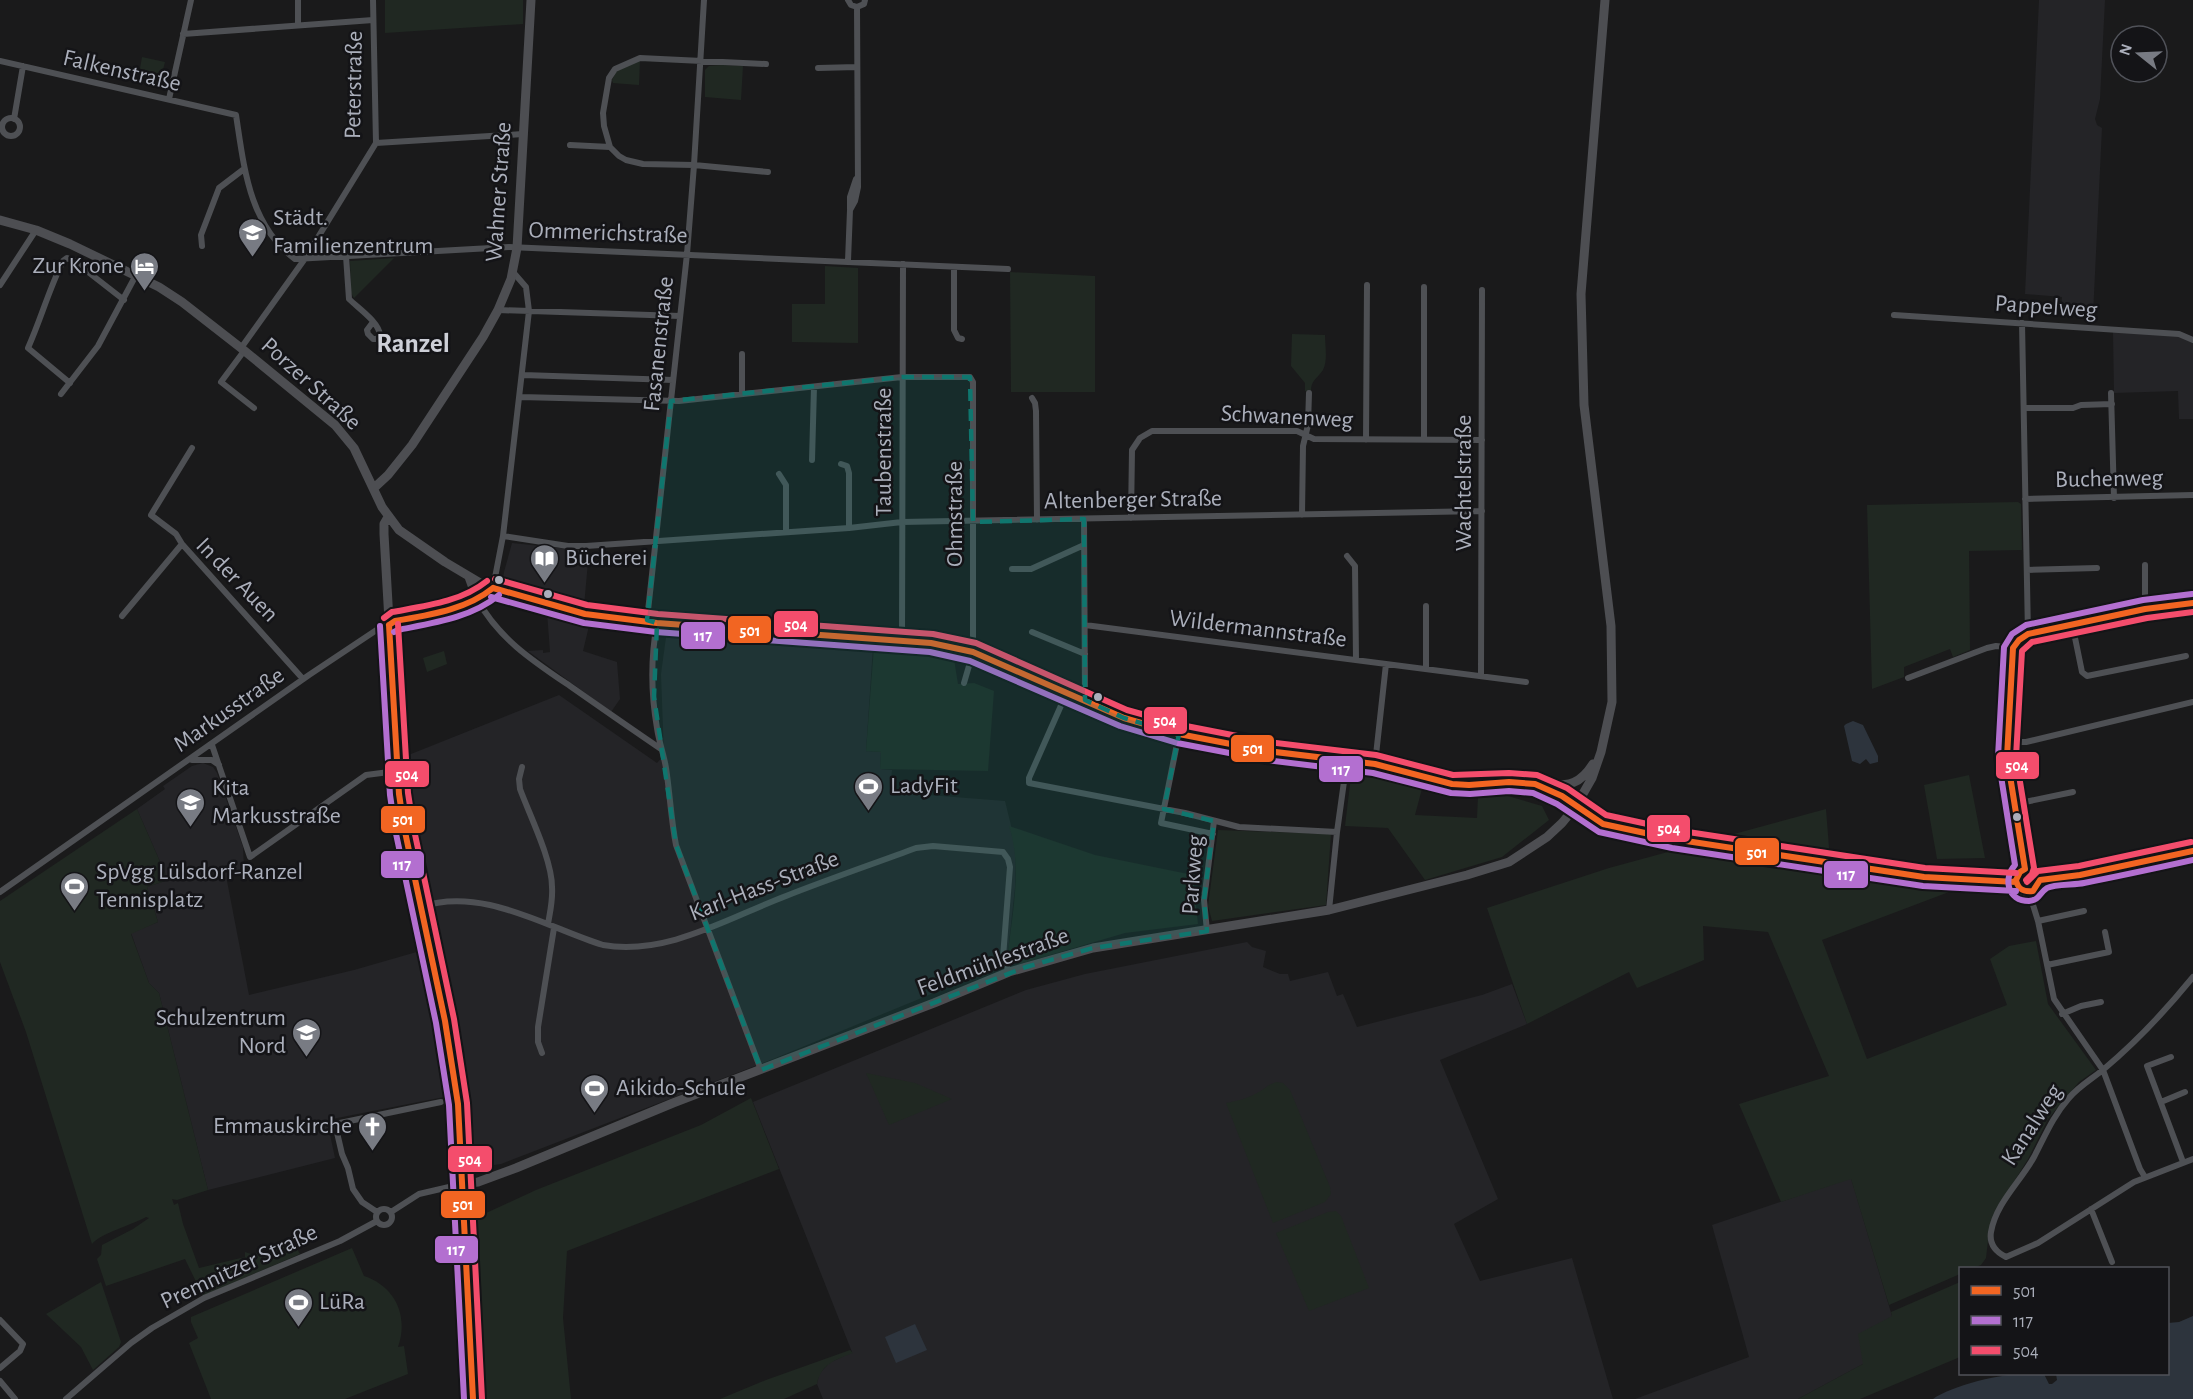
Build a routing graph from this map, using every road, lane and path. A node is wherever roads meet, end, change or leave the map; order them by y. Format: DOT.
graph roads {
  1 [pos="191,0"];
  2 [pos="298,0"];
  3 [pos="373,0"];
  4 [pos="531,0"];
  5 [pos="704,0"];
  6 [pos="848,0"];
  7 [pos="865,0"];
  8 [pos="1605,0"];
  9 [pos="857,7"];
  10 [pos="373,20"];
  11 [pos="298,25"];
  12 [pos="183,34"];
  13 [pos="700,59"];
  14 [pos="0,61"];
  15 [pos="766,64"];
  16 [pos="23,66"];
  17 [pos="857,67"];
  18 [pos="818,68"];
  19 [pos="169,99"];
  20 [pos="14,118"];
  21 [pos="1,128"];
  22 [pos="523,134"];
  23 [pos="376,143"];
  24 [pos="570,145"];
  25 [pos="610,147"];
  26 [pos="694,165"];
  27 [pos="244,169"];
  28 [pos="768,172"];
  29 [pos="0,220"];
  30 [pos="36,230"];
  31 [pos="202,246"];
  32 [pos="517,248"];
  33 [pos="687,255"];
  34 [pos="346,256"];
  35 [pos="304,260"];
  36 [pos="848,261"];
  37 [pos="903,264"];
  38 [pos="954,267"];
  39 [pos="1008,269"];
  40 [pos="513,272"];
  41 [pos="136,274"];
  42 [pos="0,285"];
  43 [pos="1367,285"];
  44 [pos="1424,287"];
  45 [pos="1482,290"];
  46 [pos="124,300"];
  47 [pos="498,310"];
  48 [pos="530,311"];
  49 [pos="1894,315"];
  50 [pos="680,316"];
  51 [pos="373,322"];
  52 [pos="2022,322"];
  53 [pos="962,339"];
  54 [pos="2193,340"];
  55 [pos="242,349"];
  56 [pos="742,354"];
  57 [pos="522,375"];
  58 [pos="902,377"];
  59 [pos="673,380"];
  60 [pos="70,383"];
  61 [pos="814,387"];
  62 [pos="1309,393"];
  63 [pos="2111,393"];
  64 [pos="61,394"];
  65 [pos="742,394"];
  66 [pos="520,398"];
  67 [pos="1032,398"];
  68 [pos="671,401"];
  69 [pos="2112,404"];
  70 [pos="254,408"];
  71 [pos="2025,408"];
  72 [pos="1307,435"];
  73 [pos="1366,440"];
  74 [pos="1424,440"];
  75 [pos="1482,440"];
  76 [pos="192,448"];
  77 [pos="812,460"];
  78 [pos="841,464"];
  79 [pos="779,474"];
  80 [pos="374,488"];
  81 [pos="2193,495"];
  82 [pos="2114,498"];
  83 [pos="2025,499"];
  84 [pos="1482,511"];
  85 [pos="1302,515"];
  86 [pos="388,516"];
  87 [pos="1131,518"];
  88 [pos="1084,519"];
  89 [pos="1037,520"];
  90 [pos="902,522"];
  91 [pos="973,522"];
  92 [pos="849,528"];
  93 [pos="786,531"];
  94 [pos="503,536"];
  95 [pos="656,540"];
  96 [pos="182,544"];
  97 [pos="1084,545"];
  98 [pos="1347,556"];
  99 [pos="2145,565"];
  100 [pos="1012,568"];
  101 [pos="2097,568"];
  102 [pos="2027,570"];
  103 [pos="469,577"];
  104 [pos="493,588"];
  105 [pos="473,600"];
  106 [pos="2193,603"];
  107 [pos="1426,606"];
  108 [pos="2145,609"];
  109 [pos="123,616"];
  110 [pos="646,620"];
  111 [pos="657,622"];
  112 [pos="2072,623"];
  113 [pos="389,625"];
  114 [pos="1084,625"];
  115 [pos="1032,632"];
  116 [pos="2028,634"];
  117 [pos="902,639"];
  118 [pos="2013,648"];
  119 [pos="973,652"];
  120 [pos="1085,654"];
  121 [pos="2186,656"];
  122 [pos="1356,660"];
  123 [pos="1386,664"];
  124 [pos="1426,669"];
  125 [pos="1481,676"];
  126 [pos="1908,678"];
  127 [pos="303,679"];
  128 [pos="1526,682"];
  129 [pos="964,683"];
  130 [pos="1067,692"];
  131 [pos="1085,700"];
  132 [pos="2193,702"];
  133 [pos="1179,734"];
  134 [pos="2007,742"];
  135 [pos="212,745"];
  136 [pos="661,749"];
  137 [pos="1601,752"];
  138 [pos="188,760"];
  139 [pos="1347,760"];
  140 [pos="1374,765"];
  141 [pos="220,766"];
  142 [pos="522,767"];
  143 [pos="397,771"];
  144 [pos="1542,786"];
  145 [pos="2073,792"];
  146 [pos="2015,804"];
  147 [pos="1576,806"];
  148 [pos="1164,809"];
  149 [pos="1214,821"];
  150 [pos="1337,832"];
  151 [pos="1213,834"];
  152 [pos="2193,851"];
  153 [pos="2025,869"];
  154 [pos="2040,880"];
  155 [pos="2016,882"];
  156 [pos="0,892"];
  157 [pos="2029,892"];
  158 [pos="420,907"];
  159 [pos="1329,910"];
  160 [pos="2084,911"];
  161 [pos="2038,921"];
  162 [pos="551,926"];
  163 [pos="709,928"];
  164 [pos="1207,931"];
  165 [pos="2105,932"];
  166 [pos="2047,965"];
  167 [pos="1009,972"];
  168 [pos="2193,977"];
  169 [pos="2190,985"];
  170 [pos="2101,1002"];
  171 [pos="2062,1014"];
  172 [pos="542,1053"];
  173 [pos="2171,1057"];
  174 [pos="761,1070"];
  175 [pos="2103,1070"];
  176 [pos="2185,1092"];
  177 [pos="441,1102"];
  178 [pos="2161,1102"];
  179 [pos="2193,1159"];
  180 [pos="2183,1162"];
  181 [pos="2145,1177"];
  182 [pos="462,1184"];
  183 [pos="2091,1209"];
  184 [pos="377,1212"];
  185 [pos="391,1212"];
  186 [pos="377,1221"];
  187 [pos="2112,1262"];
  188 [pos="0,1320"];
  189 [pos="0,1368"];
  190 [pos="0,1381"];
  191 [pos="15,1399"];
  192 [pos="66,1399"];
  193 [pos="473,1399"];
  1 -- 12 [label="street"];
  2 -- 11 [label="street"];
  3 -- 10 [label="street, Peterstraße"];
  4 -- 22 [label="street, Wahner Straße"];
  5 -- 13 [label="street, Fasanenstraße"];
  6 -- 9 [label="street"];
  7 -- 9 [label="street"];
  8 -- 137 [label="street"];
  9 -- 17 [label="street"];
  10 -- 11 [label="street"];
  10 -- 23 [label="street, Peterstraße"];
  11 -- 12 [label="street"];
  12 -- 19 [label="street"];
  13 -- 15 [label="street"];
  13 -- 25 [label="street"];
  13 -- 26 [label="street, Fasanenstraße"];
  14 -- 16 [label="street, Falkenstraße"];
  16 -- 19 [label="street, Falkenstraße"];
  16 -- 20 [label="street"];
  17 -- 18 [label="street"];
  17 -- 36 [label="street"];
  19 -- 27 [label="street, Falkenstraße"];
  20 -- 21 [label="street"];
  20 -- 21 [label="street"];
  22 -- 23 [label="street"];
  22 -- 32 [label="street, Wahner Straße"];
  23 -- 35 [label="street, Peterstraße"];
  24 -- 25 [label="street"];
  25 -- 26 [label="street"];
  26 -- 28 [label="street"];
  26 -- 33 [label="street, Fasanenstraße"];
  27 -- 31 [label="street"];
  27 -- 35 [label="street"];
  29 -- 30 [label="street, Porzer Straße"];
  30 -- 41 [label="street, Porzer Straße"];
  30 -- 42 [label="street"];
  32 -- 33 [label="street, Ommerichstraße"];
  32 -- 34 [label="street, Ommerichstraße"];
  32 -- 40 [label="street, Wahner Straße"];
  33 -- 36 [label="street, Ommerichstraße"];
  33 -- 50 [label="street, Fasanenstraße"];
  34 -- 35 [label="street, Ommerichstraße"];
  34 -- 51 [label="street"];
  35 -- 55 [label="street, Peterstraße"];
  36 -- 37 [label="street, Ommerichstraße"];
  37 -- 38 [label="street, Ommerichstraße"];
  37 -- 58 [label="street, Taubenstraße"];
  38 -- 39 [label="street, Ommerichstraße"];
  38 -- 53 [label="street"];
  40 -- 47 [label="street, Wahner Straße"];
  40 -- 48 [label="street"];
  41 -- 46 [label="street"];
  41 -- 55 [label="street, Porzer Straße"];
  43 -- 73 [label="street"];
  44 -- 74 [label="street"];
  45 -- 75 [label="street, Wachtelstraße"];
  46 -- 60 [label="street"];
  46 -- 60 [label="street"];
  47 -- 48 [label="street"];
  47 -- 80 [label="street, Wahner Straße"];
  48 -- 50 [label="street"];
  48 -- 57 [label="street"];
  49 -- 52 [label="street, Pappelweg"];
  50 -- 59 [label="street, Fasanenstraße"];
  52 -- 54 [label="street, Pappelweg"];
  52 -- 71 [label="street"];
  55 -- 70 [label="street, Peterstraße"];
  55 -- 80 [label="street, Porzer Straße"];
  56 -- 65 [label="street"];
  57 -- 59 [label="street"];
  57 -- 66 [label="street"];
  58 -- 61 [label="street"];
  58 -- 90 [label="street, Taubenstraße"];
  58 -- 91 [label="street, Ohmstraße"];
  59 -- 68 [label="street, Fasanenstraße"];
  60 -- 64 [label="street"];
  61 -- 65 [label="street"];
  61 -- 77 [label="street"];
  62 -- 72 [label="street"];
  63 -- 69 [label="street"];
  65 -- 68 [label="street"];
  66 -- 68 [label="street"];
  66 -- 94 [label="street"];
  67 -- 89 [label="street"];
  68 -- 95 [label="street, Fasanenstraße"];
  69 -- 71 [label="street"];
  69 -- 82 [label="street"];
  71 -- 83 [label="street"];
  72 -- 73 [label="street, Schwanenweg"];
  72 -- 85 [label="street"];
  72 -- 87 [label="street, Schwanenweg"];
  73 -- 74 [label="street, Schwanenweg"];
  74 -- 75 [label="street, Schwanenweg"];
  75 -- 84 [label="street, Wachtelstraße"];
  76 -- 96 [label="street"];
  78 -- 92 [label="street"];
  79 -- 93 [label="street"];
  80 -- 86 [label="street, Porzer Straße"];
  81 -- 82 [label="street, Buchenweg"];
  82 -- 83 [label="street, Buchenweg"];
  83 -- 102 [label="street"];
  84 -- 85 [label="street, Altenberger Straße"];
  84 -- 125 [label="street, Wachtelstraße"];
  85 -- 87 [label="street, Altenberger Straße"];
  86 -- 103 [label="street, Porzer Straße"];
  86 -- 113 [label="street"];
  87 -- 88 [label="street, Altenberger Straße"];
  88 -- 89 [label="street, Altenberger Straße"];
  88 -- 97 [label="street"];
  89 -- 91 [label="street, Altenberger Straße"];
  90 -- 91 [label="street, Altenberger Straße"];
  90 -- 92 [label="street, Altenberger Straße"];
  90 -- 117 [label="street, Taubenstraße"];
  91 -- 119 [label="street, Ohmstraße"];
  92 -- 93 [label="street, Altenberger Straße"];
  93 -- 95 [label="street, Altenberger Straße"];
  94 -- 95 [label="street, Altenberger Straße"];
  94 -- 104 [label="street"];
  95 -- 110 [label="street, Fasanenstraße"];
  96 -- 109 [label="street, In der Auen"];
  96 -- 127 [label="street, In der Auen"];
  97 -- 100 [label="street"];
  97 -- 114 [label="street"];
  98 -- 122 [label="street"];
  99 -- 108 [label="street"];
  101 -- 102 [label="street"];
  102 -- 116 [label="street"];
  103 -- 104 [label="street, Porzer Straße"];
  103 -- 105 [label="street"];
  104 -- 105 [label="street, Markusstraße"];
  104 -- 110 [label="street, Porzer Straße"];
  105 -- 113 [label="street, Markusstraße"];
  105 -- 136 [label="street"];
  106 -- 108 [label="street"];
  107 -- 124 [label="street"];
  108 -- 112 [label="street"];
  110 -- 111 [label="street, Porzer Straße"];
  111 -- 117 [label="street, Porzer Straße"];
  111 -- 136 [label="street"];
  112 -- 116 [label="street"];
  112 -- 121 [label="street"];
  113 -- 127 [label="street, Markusstraße"];
  113 -- 143 [label="street"];
  114 -- 120 [label="street"];
  114 -- 122 [label="street, Wildermannstraße"];
  115 -- 120 [label="street"];
  116 -- 118 [label="street"];
  117 -- 119 [label="street, Porzer Straße"];
  118 -- 126 [label="street"];
  118 -- 134 [label="street"];
  119 -- 129 [label="street, Ohmstraße"];
  119 -- 130 [label="street, Porzer Straße"];
  120 -- 131 [label="street"];
  122 -- 123 [label="street, Wildermannstraße"];
  123 -- 124 [label="street, Wildermannstraße"];
  123 -- 140 [label="street"];
  124 -- 125 [label="street, Wildermannstraße"];
  125 -- 128 [label="street, Wildermannstraße"];
  127 -- 135 [label="street, Markusstraße"];
  130 -- 131 [label="street, Porzer Straße"];
  130 -- 148 [label="street"];
  131 -- 133 [label="street, Porzer Straße"];
  132 -- 134 [label="street"];
  133 -- 139 [label="street, Porzer Straße"];
  133 -- 148 [label="street"];
  134 -- 146 [label="street"];
  135 -- 138 [label="street, Markusstraße"];
  135 -- 141 [label="street"];
  136 -- 163 [label="street"];
  137 -- 144 [label="street"];
  137 -- 147 [label="street, Feldmühlestraße"];
  138 -- 141 [label="street"];
  138 -- 156 [label="street, Markusstraße"];
  139 -- 140 [label="street, Porzer Straße"];
  139 -- 150 [label="street"];
  140 -- 144 [label="street, Porzer Straße"];
  141 -- 143 [label="street"];
  142 -- 162 [label="street"];
  143 -- 158 [label="street"];
  144 -- 147 [label="street, Porzer Straße"];
  145 -- 146 [label="street"];
  146 -- 153 [label="street"];
  147 -- 155 [label="street, Porzer Straße"];
  147 -- 159 [label="street, Feldmühlestraße"];
  148 -- 149 [label="street"];
  148 -- 151 [label="street"];
  149 -- 150 [label="street"];
  149 -- 151 [label="street, Parkweg"];
  150 -- 159 [label="street"];
  151 -- 164 [label="street, Parkweg"];
  152 -- 154 [label="street"];
  153 -- 154 [label="street"];
  153 -- 155 [label="street"];
  154 -- 157 [label="street"];
  155 -- 157 [label="street"];
  157 -- 161 [label="street"];
  158 -- 162 [label="street, Karl-Hass-Straße"];
  158 -- 182 [label="street"];
  159 -- 164 [label="street, Feldmühlestraße"];
  160 -- 161 [label="street"];
  161 -- 166 [label="street"];
  162 -- 163 [label="street, Karl-Hass-Straße"];
  162 -- 172 [label="street"];
  163 -- 167 [label="street, Karl-Hass-Straße"];
  163 -- 174 [label="street"];
  164 -- 167 [label="street, Feldmühlestraße"];
  165 -- 166 [label="street"];
  166 -- 171 [label="street"];
  167 -- 174 [label="street, Feldmühlestraße"];
  168 -- 169 [label="street, Kanalweg"];
  169 -- 175 [label="street, Kanalweg"];
  170 -- 171 [label="street"];
  171 -- 175 [label="street"];
  173 -- 178 [label="street"];
  174 -- 182 [label="street, Feldmühlestraße"];
  175 -- 181 [label="street"];
  175 -- 183 [label="street, Kanalweg"];
  176 -- 178 [label="street"];
  177 -- 184 [label="street"];
  178 -- 180 [label="street"];
  179 -- 180 [label="street"];
  180 -- 181 [label="street"];
  181 -- 183 [label="street"];
  182 -- 185 [label="street, Premnitzer Straße"];
  182 -- 193 [label="street"];
  183 -- 187 [label="street"];
  184 -- 185 [label="street"];
  184 -- 186 [label="street"];
  185 -- 186 [label="street, Premnitzer Straße"];
  186 -- 192 [label="street, Premnitzer Straße"];
  188 -- 189 [label="street"];
  190 -- 191 [label="street"];
}
